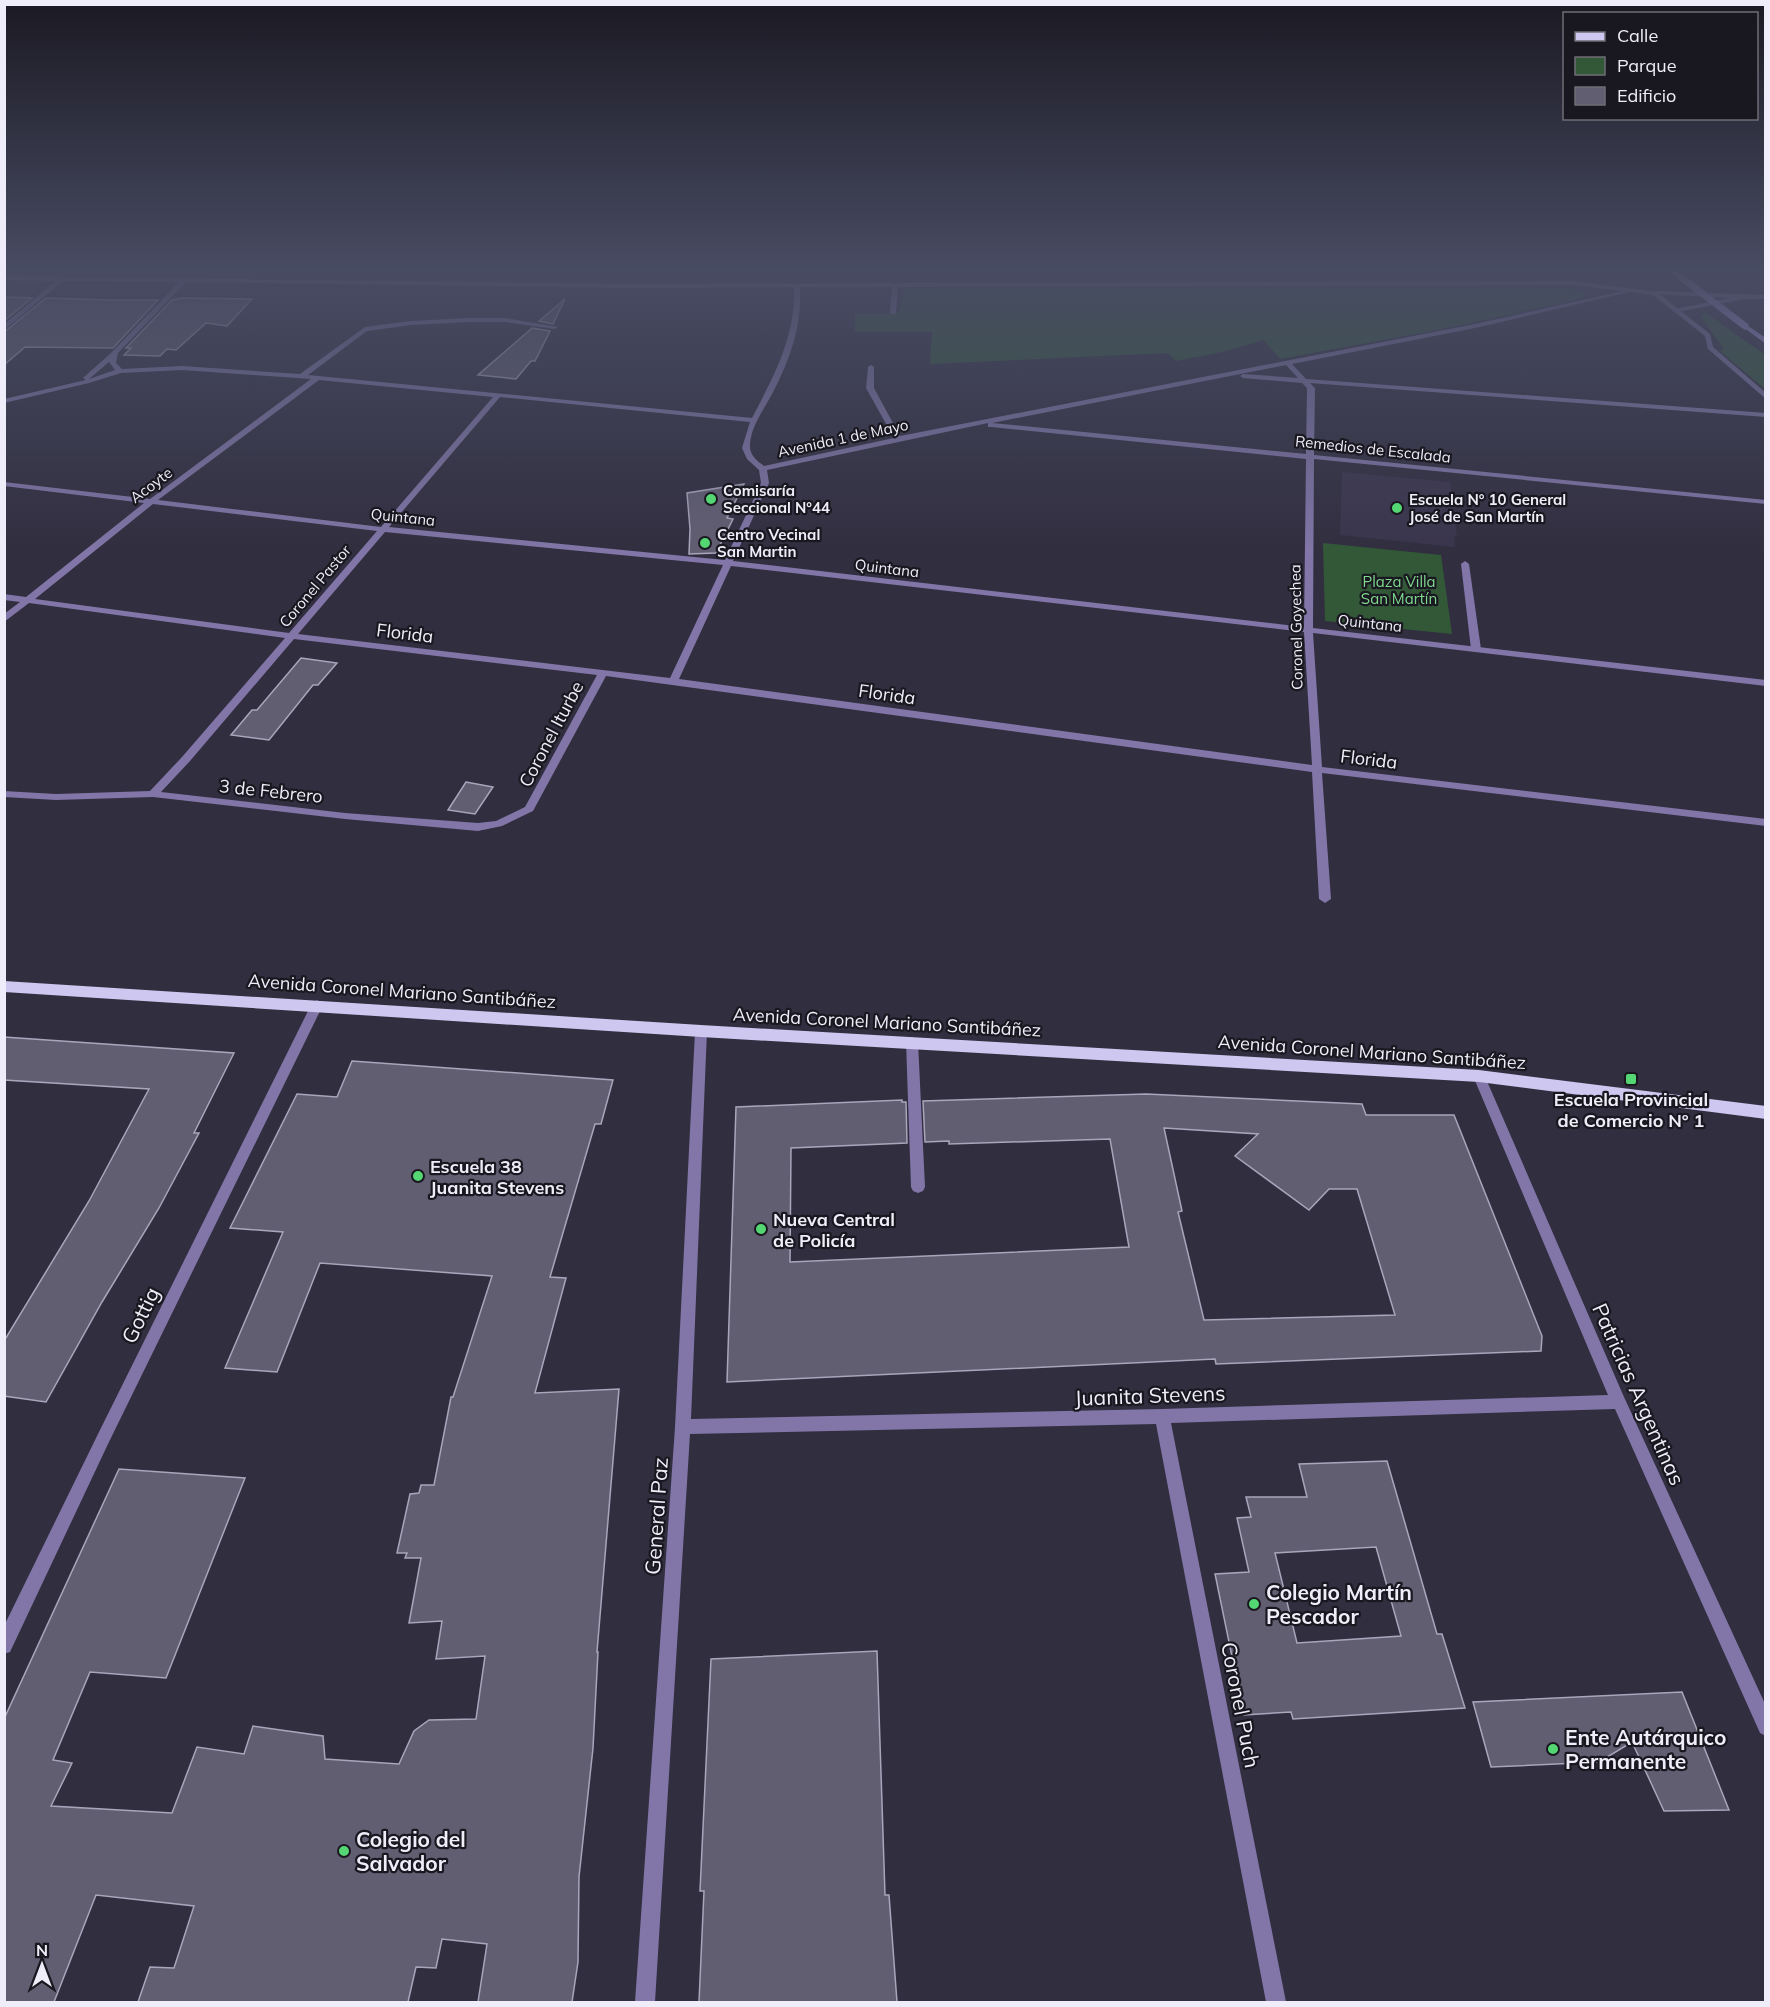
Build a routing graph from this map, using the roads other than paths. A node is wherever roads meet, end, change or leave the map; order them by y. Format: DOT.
graph roads {
  1 [pos="103,365"];
  2 [pos="114,365"];
  3 [pos="317,365"];
  4 [pos="780,365"];
  5 [pos="1278,365"];
  6 [pos="1290,365"];
  7 [pos="1729,365"];
  8 [pos="871,367"];
  9 [pos="120,371"];
  10 [pos="1224,374"];
  11 [pos="302,376"];
  12 [pos="317,378"];
  13 [pos="1306,381"];
  14 [pos="74,385"];
  15 [pos="498,395"];
  16 [pos="1766,397"];
  17 [pos="4,401"];
  18 [pos="1766,416"];
  19 [pos="754,420"];
  20 [pos="978,424"];
  21 [pos="898,439"];
  22 [pos="1310,456"];
  23 [pos="763,469"];
  24 [pos="4,484"];
  25 [pos="152,501"];
  26 [pos="1766,502"];
  27 [pos="381,529"];
  28 [pos="727,563"];
  29 [pos="1465,564"];
  30 [pos="4,597"];
  31 [pos="28,600"];
  32 [pos="4,619"];
  33 [pos="1308,630"];
  34 [pos="291,636"];
  35 [pos="1476,649"];
  36 [pos="602,674"];
  37 [pos="672,681"];
  38 [pos="1766,683"];
  39 [pos="1315,769"];
  40 [pos="4,794"];
  41 [pos="153,794"];
  42 [pos="530,809"];
  43 [pos="1766,823"];
  44 [pos="1325,899"];
  45 [pos="4,986"];
  46 [pos="317,1005"];
  47 [pos="701,1031"];
  48 [pos="912,1042"];
  49 [pos="1479,1076"];
  50 [pos="1766,1113"];
  51 [pos="918,1187"];
  52 [pos="1619,1402"];
  53 [pos="1162,1416"];
  54 [pos="682,1427"];
  55 [pos="4,1646"];
  56 [pos="1766,1727"];
  57 [pos="645,2002"];
  58 [pos="1276,2002"];
  1 -- 14 [label="street"];
  2 -- 9 [label="street"];
  3 -- 11 [label="street"];
  4 -- 19 [label="street"];
  5 -- 10 [label="street, Avenida 1 de Mayo"];
  6 -- 13 [label="street"];
  7 -- 16 [label="street"];
  8 -- 21 [label="street"];
  9 -- 11 [label="street"];
  9 -- 14 [label="street"];
  10 -- 13 [label="street"];
  10 -- 20 [label="street, Avenida 1 de Mayo"];
  11 -- 12 [label="street"];
  12 -- 15 [label="street"];
  12 -- 25 [label="street, Acoyte"];
  13 -- 18 [label="street"];
  13 -- 22 [label="street, Coronel Goyechea"];
  14 -- 17 [label="street"];
  15 -- 19 [label="street"];
  15 -- 27 [label="street, Coronel Pastor"];
  19 -- 23 [label="street"];
  20 -- 21 [label="street, Avenida 1 de Mayo"];
  20 -- 22 [label="street, Remedios de Escalada"];
  21 -- 23 [label="street, Avenida 1 de Mayo"];
  22 -- 26 [label="street, Remedios de Escalada"];
  22 -- 33 [label="street, Coronel Goyechea"];
  23 -- 28 [label="street"];
  24 -- 25 [label="street, Quintana"];
  25 -- 27 [label="street, Quintana"];
  25 -- 31 [label="street, Acoyte"];
  27 -- 28 [label="street, Quintana"];
  27 -- 34 [label="street, Coronel Pastor"];
  28 -- 33 [label="street, Quintana"];
  28 -- 37 [label="street"];
  29 -- 35 [label="street"];
  30 -- 31 [label="street, Florida"];
  31 -- 32 [label="street, Acoyte"];
  31 -- 34 [label="street, Florida"];
  33 -- 35 [label="street, Quintana"];
  33 -- 39 [label="street, Coronel Goyechea"];
  34 -- 36 [label="street, Florida"];
  34 -- 41 [label="street, Coronel Pastor"];
  35 -- 38 [label="street, Quintana"];
  36 -- 37 [label="street, Florida"];
  36 -- 42 [label="street, Coronel Iturbe"];
  37 -- 39 [label="street, Florida"];
  39 -- 43 [label="street, Florida"];
  39 -- 44 [label="street, Coronel Goyechea"];
  40 -- 41 [label="street, 3 de Febrero"];
  41 -- 42 [label="street, 3 de Febrero"];
  45 -- 46 [label="main road, Avenida Coronel Mariano Santibáñez"];
  46 -- 47 [label="main road, Avenida Coronel Mariano Santibáñez"];
  46 -- 55 [label="street, Gottig"];
  47 -- 48 [label="main road, Avenida Coronel Mariano Santibáñez"];
  47 -- 54 [label="street, General Paz"];
  48 -- 49 [label="main road, Avenida Coronel Mariano Santibáñez"];
  48 -- 51 [label="street"];
  49 -- 50 [label="main road, Avenida Coronel Mariano Santibáñez"];
  49 -- 52 [label="street, Patricias Argentinas"];
  52 -- 53 [label="street, Juanita Stevens"];
  52 -- 56 [label="street, Patricias Argentinas"];
  53 -- 54 [label="street, Juanita Stevens"];
  53 -- 58 [label="street, Coronel Puch"];
  54 -- 57 [label="street, General Paz"];
}
